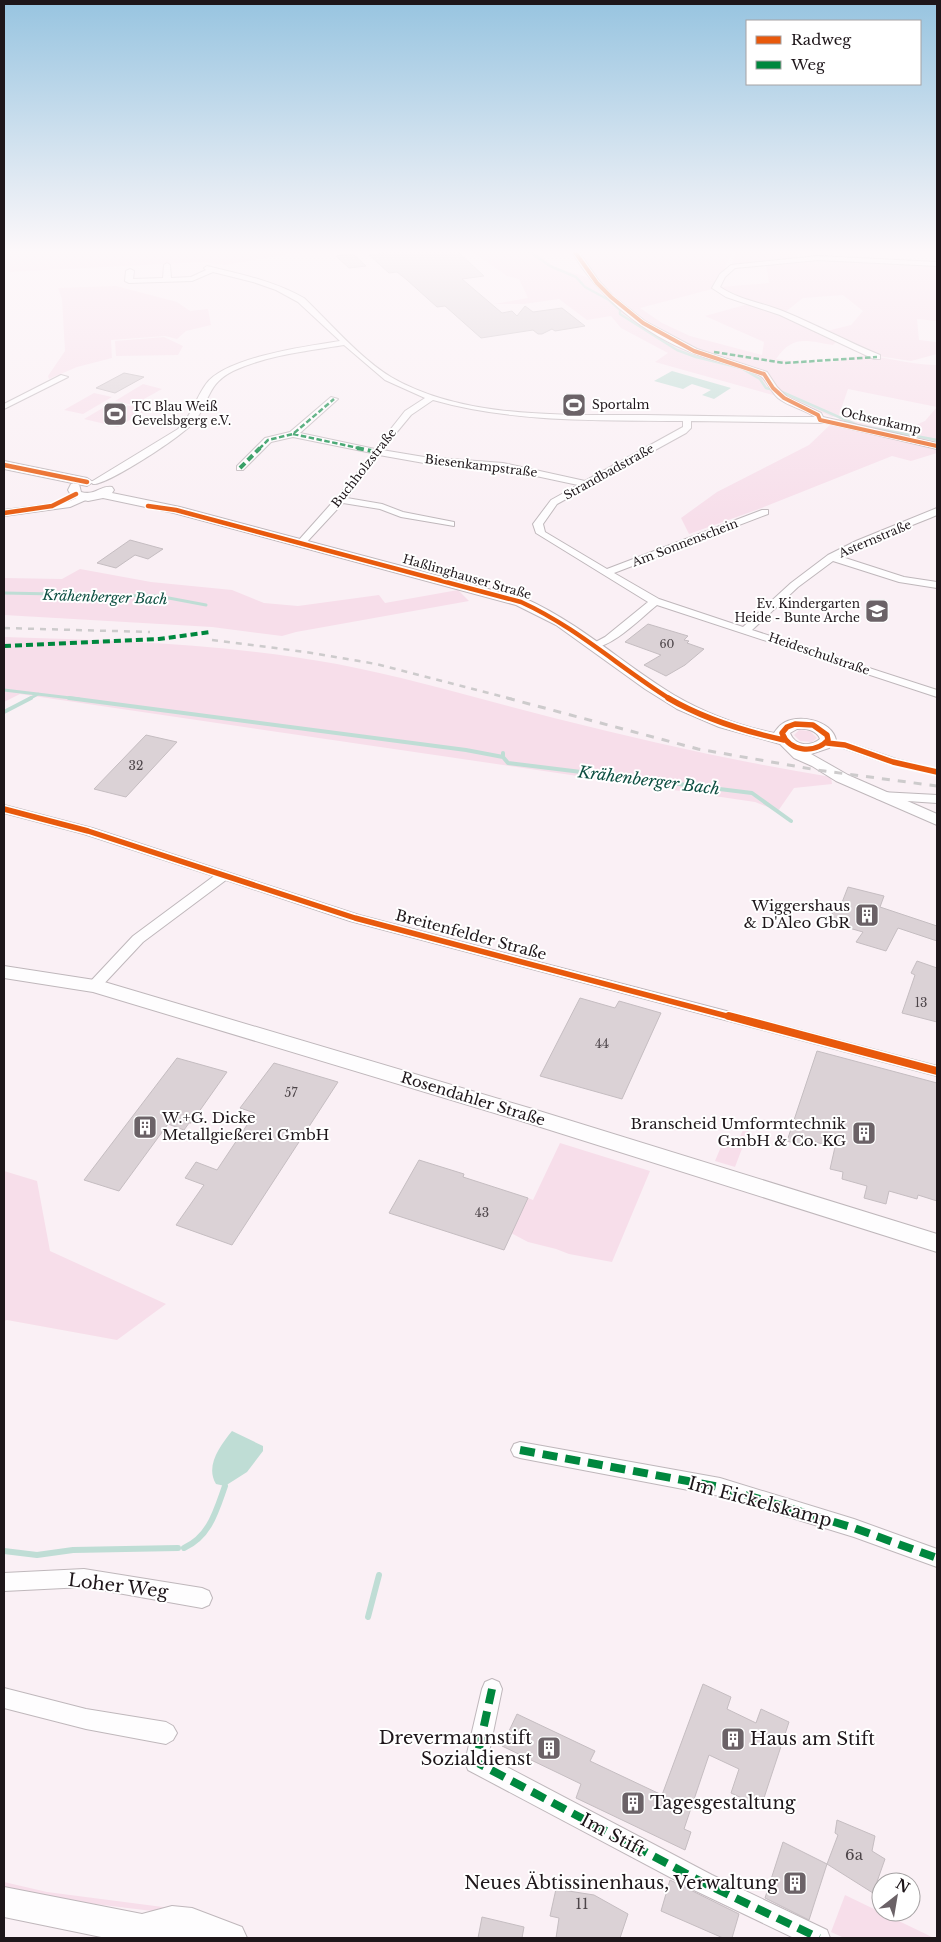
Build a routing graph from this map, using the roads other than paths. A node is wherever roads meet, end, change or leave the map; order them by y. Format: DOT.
graph roads {
  1 [pos="346,342"];
  2 [pos="342,343"];
  3 [pos="677,343"];
  4 [pos="843,343"];
  5 [pos="877,357"];
  6 [pos="64,377"];
  7 [pos="431,398"];
  8 [pos="334,399"];
  9 [pos="4,406"];
  10 [pos="687,419"];
  11 [pos="820,420"];
  12 [pos="293,434"];
  13 [pos="937,446"];
  14 [pos="377,452"];
  15 [pos="4,465"];
  16 [pos="240,468"];
  17 [pos="585,484"];
  18 [pos="92,489"];
  19 [pos="340,500"];
  20 [pos="176,510"];
  21 [pos="937,511"];
  22 [pos="765,512"];
  23 [pos="4,513"];
  24 [pos="451,524"];
  25 [pos="541,533"];
  26 [pos="301,543"];
  27 [pos="831,558"];
  28 [pos="606,573"];
  29 [pos="937,585"];
  30 [pos="655,600"];
  31 [pos="746,630"];
  32 [pos="595,645"];
  33 [pos="937,694"];
  34 [pos="785,738"];
  35 [pos="822,747"];
  36 [pos="937,772"];
  37 [pos="881,796"];
  38 [pos="937,799"];
  39 [pos="4,809"];
  40 [pos="937,820"];
  41 [pos="223,876"];
  42 [pos="4,972"];
  43 [pos="94,986"];
  44 [pos="937,1071"];
  45 [pos="937,1243"];
  46 [pos="520,1450"];
  47 [pos="937,1558"];
  48 [pos="4,1582"];
  49 [pos="202,1598"];
  50 [pos="492,1689"];
  51 [pos="4,1698"];
  52 [pos="166,1733"];
  53 [pos="4,1902"];
  54 [pos="148,1934"];
  55 [pos="232,1938"];
  56 [pos="819,1938"];
  1 -- 7 [label="street, Ochsenkamp"];
  2 -- 18 [label="street"];
  3 -- 11 [label="street"];
  4 -- 5 [label="street"];
  6 -- 9 [label="street"];
  7 -- 10 [label="street, Ochsenkamp"];
  7 -- 14 [label="street, Buchholzstraße"];
  8 -- 12 [label="street"];
  10 -- 11 [label="street, Ochsenkamp"];
  10 -- 17 [label="street, Strandbadstraße"];
  11 -- 13 [label="street, Ochsenkamp"];
  12 -- 14 [label="street, Biesenkampstraße"];
  12 -- 16 [label="street"];
  14 -- 17 [label="street, Biesenkampstraße"];
  14 -- 19 [label="street, Buchholzstraße"];
  15 -- 18 [label="main road, Haßlinghauser Straße"];
  17 -- 25 [label="street, Strandbadstraße"];
  18 -- 20 [label="main road, Haßlinghauser Straße"];
  18 -- 23 [label="street"];
  19 -- 24 [label="street"];
  19 -- 26 [label="street, Buchholzstraße"];
  20 -- 26 [label="main road, Haßlinghauser Straße"];
  21 -- 27 [label="street, Asternstraße"];
  22 -- 28 [label="street, Am Sonnenschein"];
  25 -- 28 [label="street, Heideschulstraße"];
  26 -- 32 [label="main road, Haßlinghauser Straße"];
  27 -- 29 [label="street"];
  27 -- 31 [label="street, Asternstraße"];
  28 -- 30 [label="street, Heideschulstraße"];
  30 -- 31 [label="street, Heideschulstraße"];
  30 -- 32 [label="street"];
  31 -- 33 [label="street, Heideschulstraße"];
  32 -- 34 [label="main road, Haßlinghauser Straße"];
  34 -- 35 [label="main road, Haßlinghauser Straße"];
  34 -- 35 [label="main road"];
  35 -- 36 [label="street"];
  35 -- 37 [label="main road, Haßlinghauser Straße"];
  37 -- 38 [label="street"];
  37 -- 40 [label="main road, Haßlinghauser Straße"];
  39 -- 41 [label="street, Breitenfelder Straße"];
  41 -- 43 [label="street"];
  41 -- 44 [label="street, Breitenfelder Straße"];
  42 -- 43 [label="main road, Rosendahler Straße"];
  43 -- 45 [label="main road, Rosendahler Straße"];
  46 -- 47 [label="street, Im Eickelskamp"];
  48 -- 49 [label="street, Loher Weg"];
  50 -- 56 [label="street, Im Stift"];
  51 -- 52 [label="street"];
  53 -- 54 [label="main road"];
  54 -- 55 [label="main road"];
}
